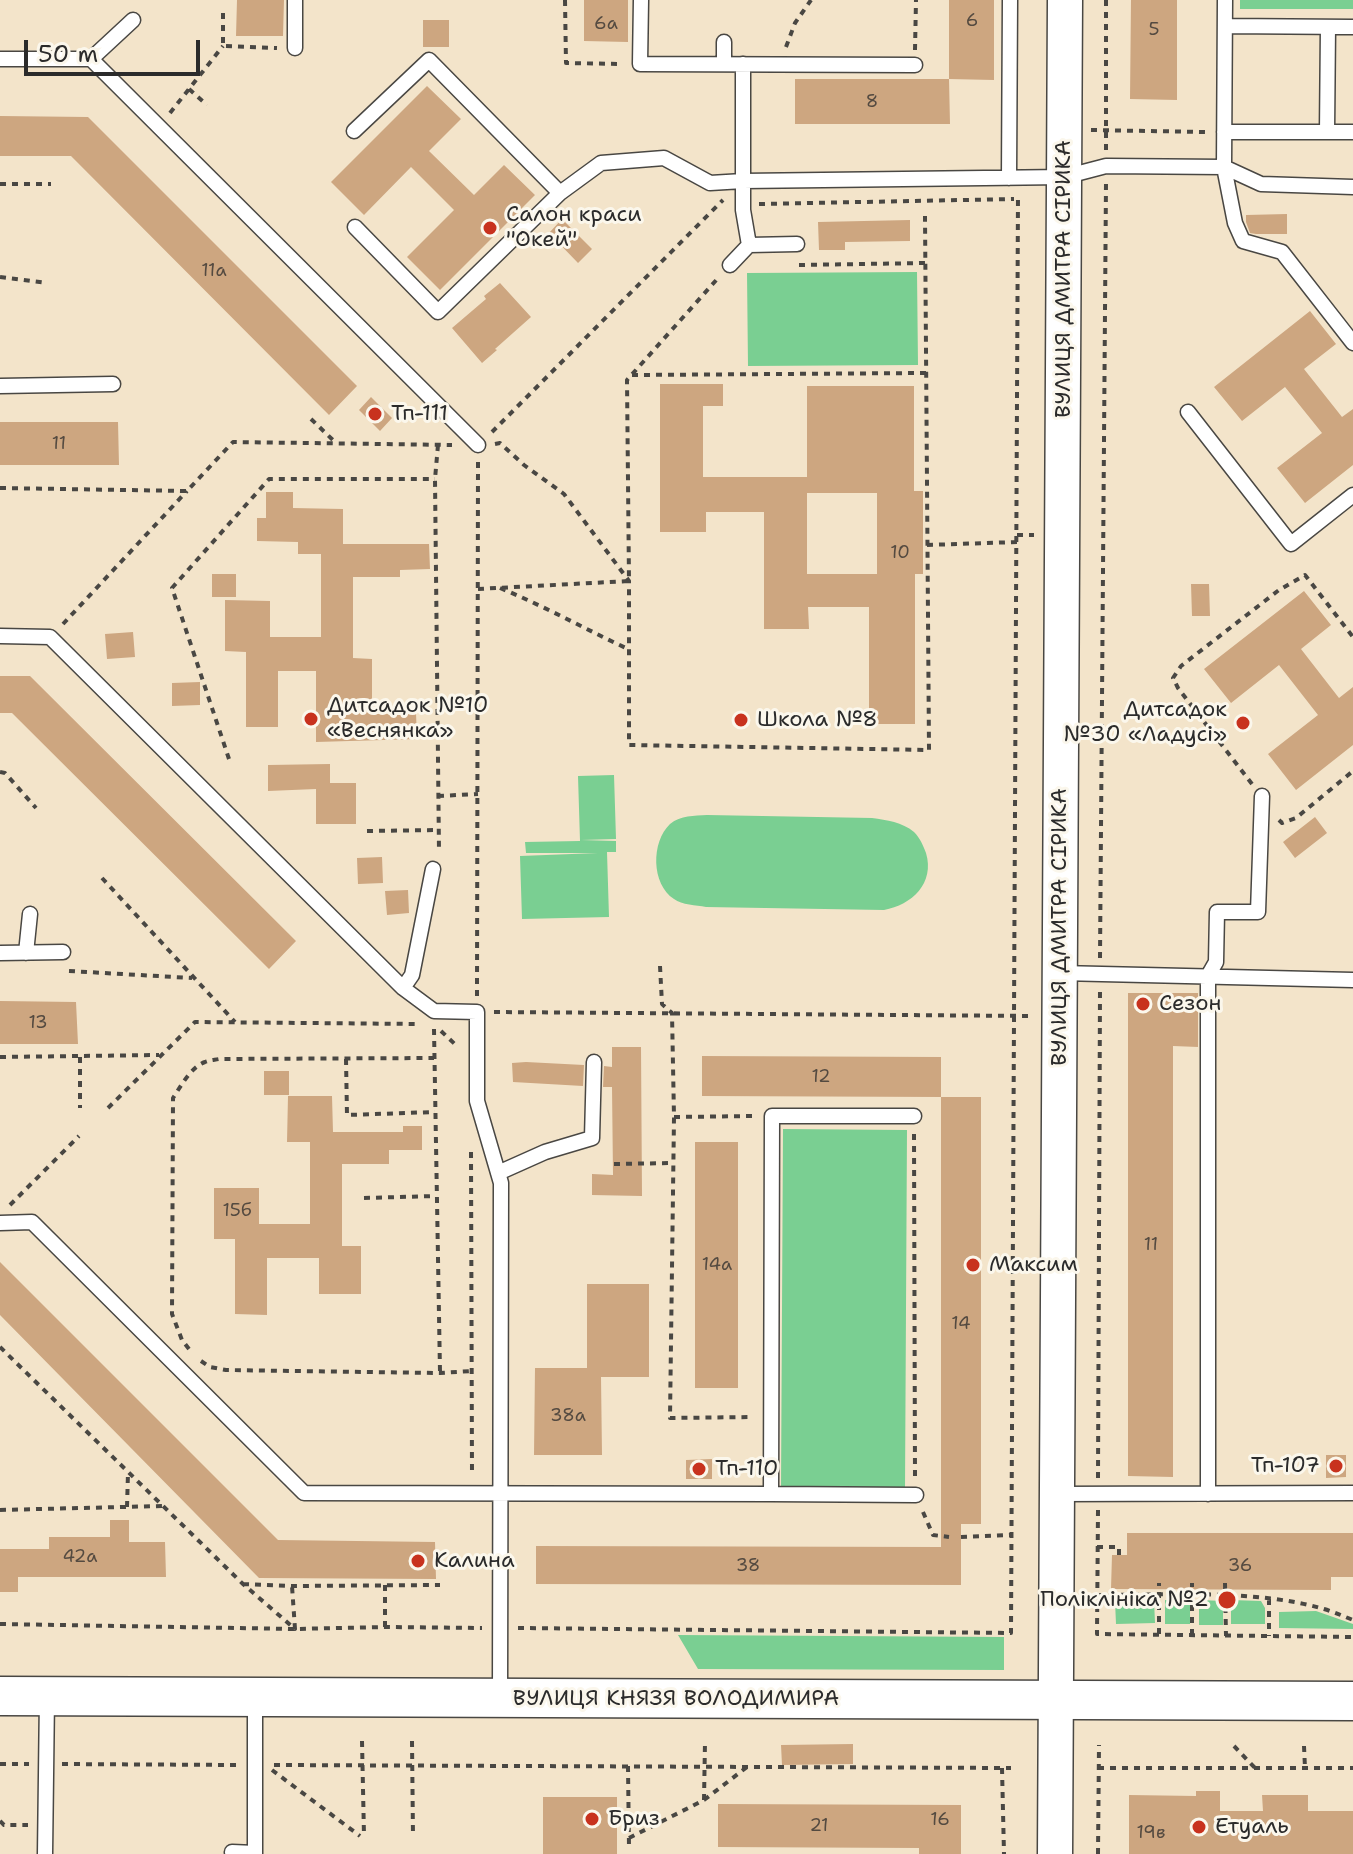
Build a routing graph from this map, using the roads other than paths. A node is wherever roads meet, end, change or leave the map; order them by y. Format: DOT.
graph roads {
  1 [pos="295,0"];
  2 [pos="641,0"];
  3 [pos="1010,0"];
  4 [pos="1065,0"];
  5 [pos="1225,0"];
  6 [pos="133,20"];
  7 [pos="1225,26"];
  8 [pos="1328,27"];
  9 [pos="1353,27"];
  10 [pos="724,42"];
  11 [pos="295,48"];
  12 [pos="0,59"];
  13 [pos="91,59"];
  14 [pos="724,64"];
  15 [pos="743,64"];
  16 [pos="915,65"];
  17 [pos="354,131"];
  18 [pos="1224,132"];
  19 [pos="1327,132"];
  20 [pos="1353,132"];
  21 [pos="1224,167"];
  22 [pos="1064,177"];
  23 [pos="1014,178"];
  24 [pos="743,181"];
  25 [pos="1353,187"];
  26 [pos="560,193"];
  27 [pos="355,227"];
  28 [pos="797,244"];
  29 [pos="749,245"];
  30 [pos="730,265"];
  31 [pos="1353,343"];
  32 [pos="113,384"];
  33 [pos="0,386"];
  34 [pos="1188,412"];
  35 [pos="478,445"];
  36 [pos="1353,495"];
  37 [pos="0,636"];
  38 [pos="1262,796"];
  39 [pos="433,869"];
  40 [pos="30,914"];
  41 [pos="63,952"];
  42 [pos="0,953"];
  43 [pos="26,953"];
  44 [pos="1060,973"];
  45 [pos="1208,976"];
  46 [pos="1353,980"];
  47 [pos="403,988"];
  48 [pos="594,1062"];
  49 [pos="914,1116"];
  50 [pos="498,1173"];
  51 [pos="0,1223"];
  52 [pos="500,1493"];
  53 [pos="1353,1493"];
  54 [pos="771,1494"];
  55 [pos="1057,1494"];
  56 [pos="1208,1494"];
  57 [pos="916,1495"];
  58 [pos="0,1696"];
  59 [pos="47,1696"];
  60 [pos="255,1697"];
  61 [pos="500,1698"];
  62 [pos="1056,1700"];
  63 [pos="1353,1701"];
  64 [pos="232,1852"];
  65 [pos="255,1853"];
  66 [pos="45,1854"];
  67 [pos="1055,1854"];
  1 -- 11 [label="lane"];
  2 -- 14 [label="lane"];
  3 -- 23 [label="lane"];
  4 -- 22 [label="street, ВУЛИЦЯ ДМИТРА СІРИКА"];
  5 -- 7 [label="lane"];
  6 -- 13 [label="lane"];
  7 -- 8 [label="lane"];
  7 -- 18 [label="lane"];
  8 -- 9 [label="lane"];
  8 -- 19 [label="lane"];
  10 -- 14 [label="lane"];
  12 -- 13 [label="lane"];
  13 -- 35 [label="lane"];
  14 -- 15 [label="lane"];
  15 -- 16 [label="lane"];
  15 -- 24 [label="lane"];
  17 -- 26 [label="lane"];
  18 -- 19 [label="lane"];
  18 -- 21 [label="lane"];
  19 -- 20 [label="lane"];
  21 -- 22 [label="lane"];
  21 -- 25 [label="lane"];
  21 -- 31 [label="lane"];
  22 -- 23 [label="lane"];
  22 -- 44 [label="street, ВУЛИЦЯ ДМИТРА СІРИКА"];
  23 -- 24 [label="lane"];
  24 -- 26 [label="lane"];
  24 -- 29 [label="lane"];
  26 -- 27 [label="lane"];
  28 -- 29 [label="lane"];
  29 -- 30 [label="lane"];
  32 -- 33 [label="lane"];
  34 -- 36 [label="lane"];
  37 -- 47 [label="lane"];
  38 -- 45 [label="lane"];
  39 -- 47 [label="lane"];
  40 -- 43 [label="lane"];
  41 -- 43 [label="lane"];
  42 -- 43 [label="lane"];
  44 -- 45 [label="lane"];
  44 -- 55 [label="street, ВУЛИЦЯ ДМИТРА СІРИКА"];
  45 -- 46 [label="lane"];
  45 -- 56 [label="lane"];
  47 -- 50 [label="lane"];
  48 -- 50 [label="lane"];
  49 -- 54 [label="lane"];
  50 -- 52 [label="lane"];
  51 -- 52 [label="lane"];
  52 -- 54 [label="lane"];
  52 -- 61 [label="lane"];
  53 -- 56 [label="lane"];
  54 -- 57 [label="lane"];
  55 -- 56 [label="lane"];
  55 -- 62 [label="street, ВУЛИЦЯ ДМИТРА СІРИКА"];
  58 -- 59 [label="main road, ВУЛИЦЯ КНЯЗЯ ВОЛОДИМИРА"];
  59 -- 60 [label="main road, ВУЛИЦЯ КНЯЗЯ ВОЛОДИМИРА"];
  59 -- 66 [label="lane"];
  60 -- 61 [label="main road, ВУЛИЦЯ КНЯЗЯ ВОЛОДИМИРА"];
  60 -- 65 [label="lane"];
  61 -- 62 [label="main road, ВУЛИЦЯ КНЯЗЯ ВОЛОДИМИРА"];
  62 -- 63 [label="main road, ВУЛИЦЯ КНЯЗЯ ВОЛОДИМИРА"];
  62 -- 67 [label="street, ВУЛИЦЯ ДМИТРА СІРИКА"];
  64 -- 65 [label="lane"];
}
